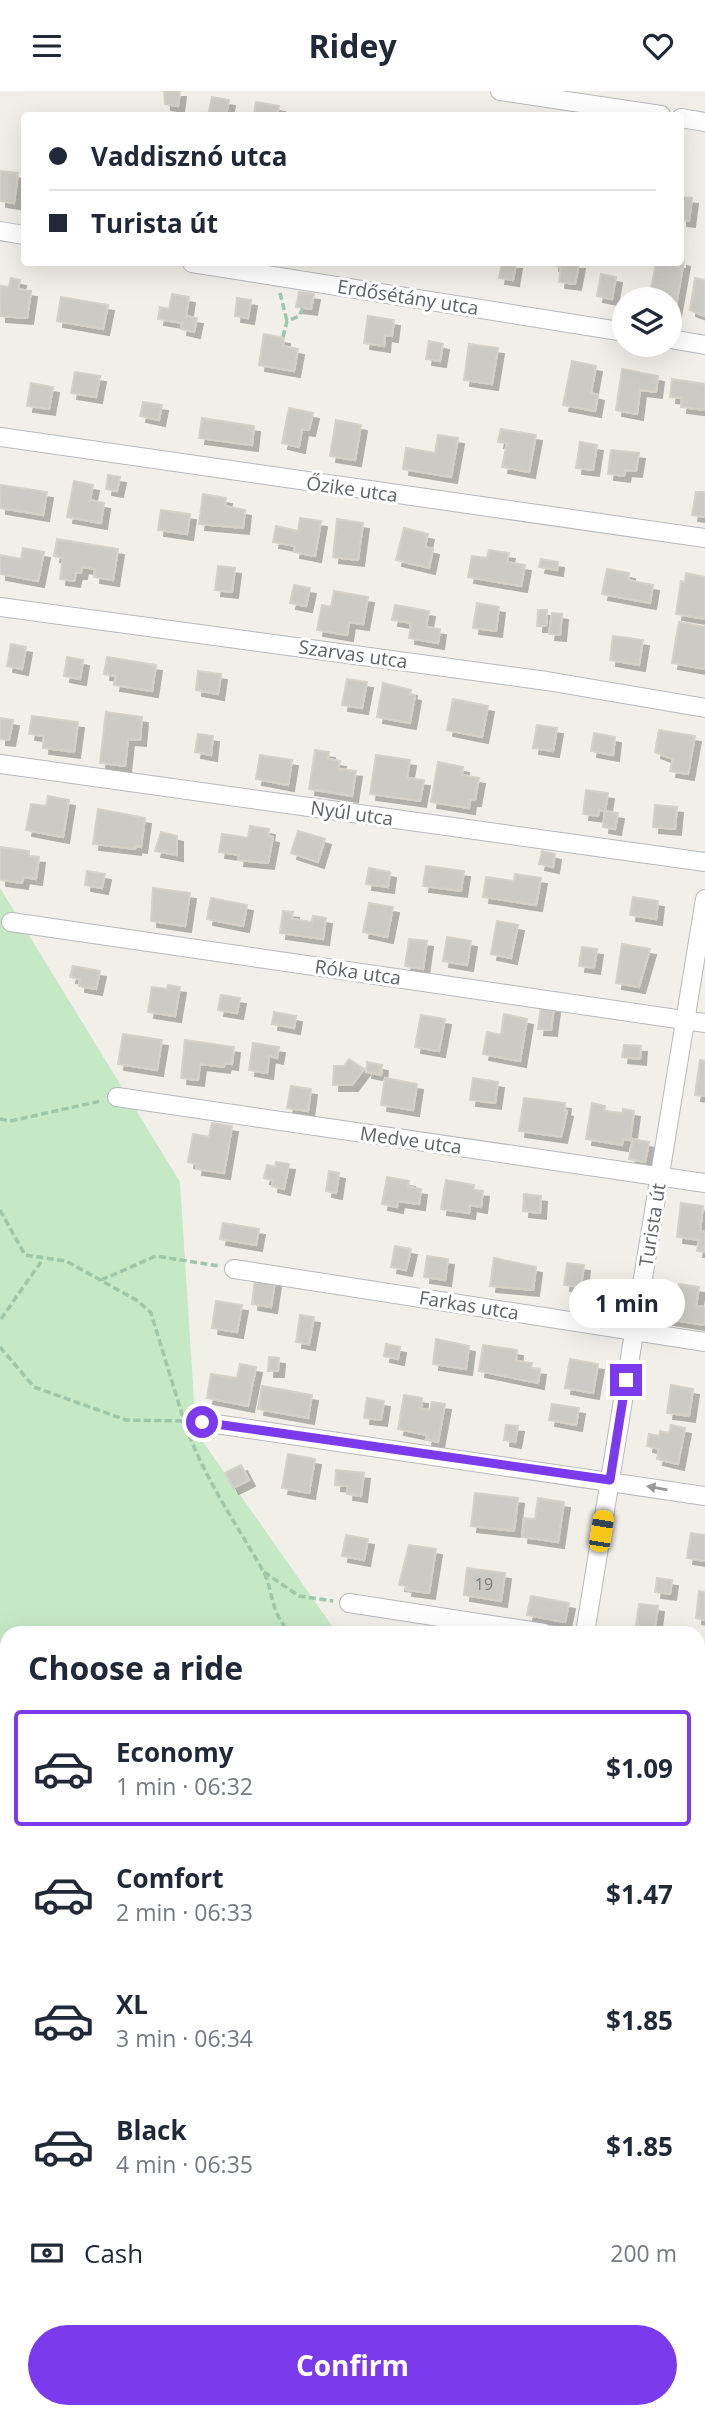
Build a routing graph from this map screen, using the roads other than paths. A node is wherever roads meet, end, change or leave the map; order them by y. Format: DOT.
graph roads {
  1 [pos="500,91"];
  2 [pos="641,112"];
  3 [pos="684,118"];
  4 [pos="705,122"];
  5 [pos="0,231"];
  6 [pos="21,234"];
  7 [pos="211,266"];
  8 [pos="612,330"];
  9 [pos="682,341"];
  10 [pos="705,345"];
  11 [pos="0,437"];
  12 [pos="705,538"];
  13 [pos="0,607"];
  14 [pos="705,708"];
  15 [pos="0,764"];
  16 [pos="705,862"];
  17 [pos="705,899"];
  18 [pos="11,922"];
  19 [pos="684,1020"];
  20 [pos="705,1023"];
  21 [pos="117,1097"];
  22 [pos="660,1176"];
  23 [pos="705,1183"];
  24 [pos="234,1269"];
  25 [pos="635,1331"];
  26 [pos="705,1342"];
  27 [pos="202,1422"];
  28 [pos="610,1480"];
  29 [pos="705,1496"];
  30 [pos="349,1603"];
  31 [pos="498,1626"];
  32 [pos="586,1626"];
  1 -- 2 [label="street"];
  3 -- 4 [label="street"];
  5 -- 6 [label="street"];
  7 -- 8 [label="street, Erdősétány utca"];
  9 -- 10 [label="street"];
  11 -- 12 [label="street, Őzike utca"];
  13 -- 14 [label="street, Szarvas utca"];
  15 -- 16 [label="street, Nyúl utca"];
  17 -- 19 [label="street, Turista út"];
  18 -- 19 [label="street, Róka utca"];
  19 -- 20 [label="street, Róka utca"];
  19 -- 22 [label="street, Turista út"];
  21 -- 22 [label="street, Medve utca"];
  22 -- 23 [label="street, Medve utca"];
  22 -- 25 [label="street, Turista út"];
  24 -- 25 [label="street, Farkas utca"];
  25 -- 26 [label="street, Farkas utca"];
  25 -- 28 [label="street, Turista út"];
  27 -- 28 [label="street"];
  29 -- 28 [label="street, one-way"];
  28 -- 32 [label="street, Turista út"];
  30 -- 31 [label="street"];
}
